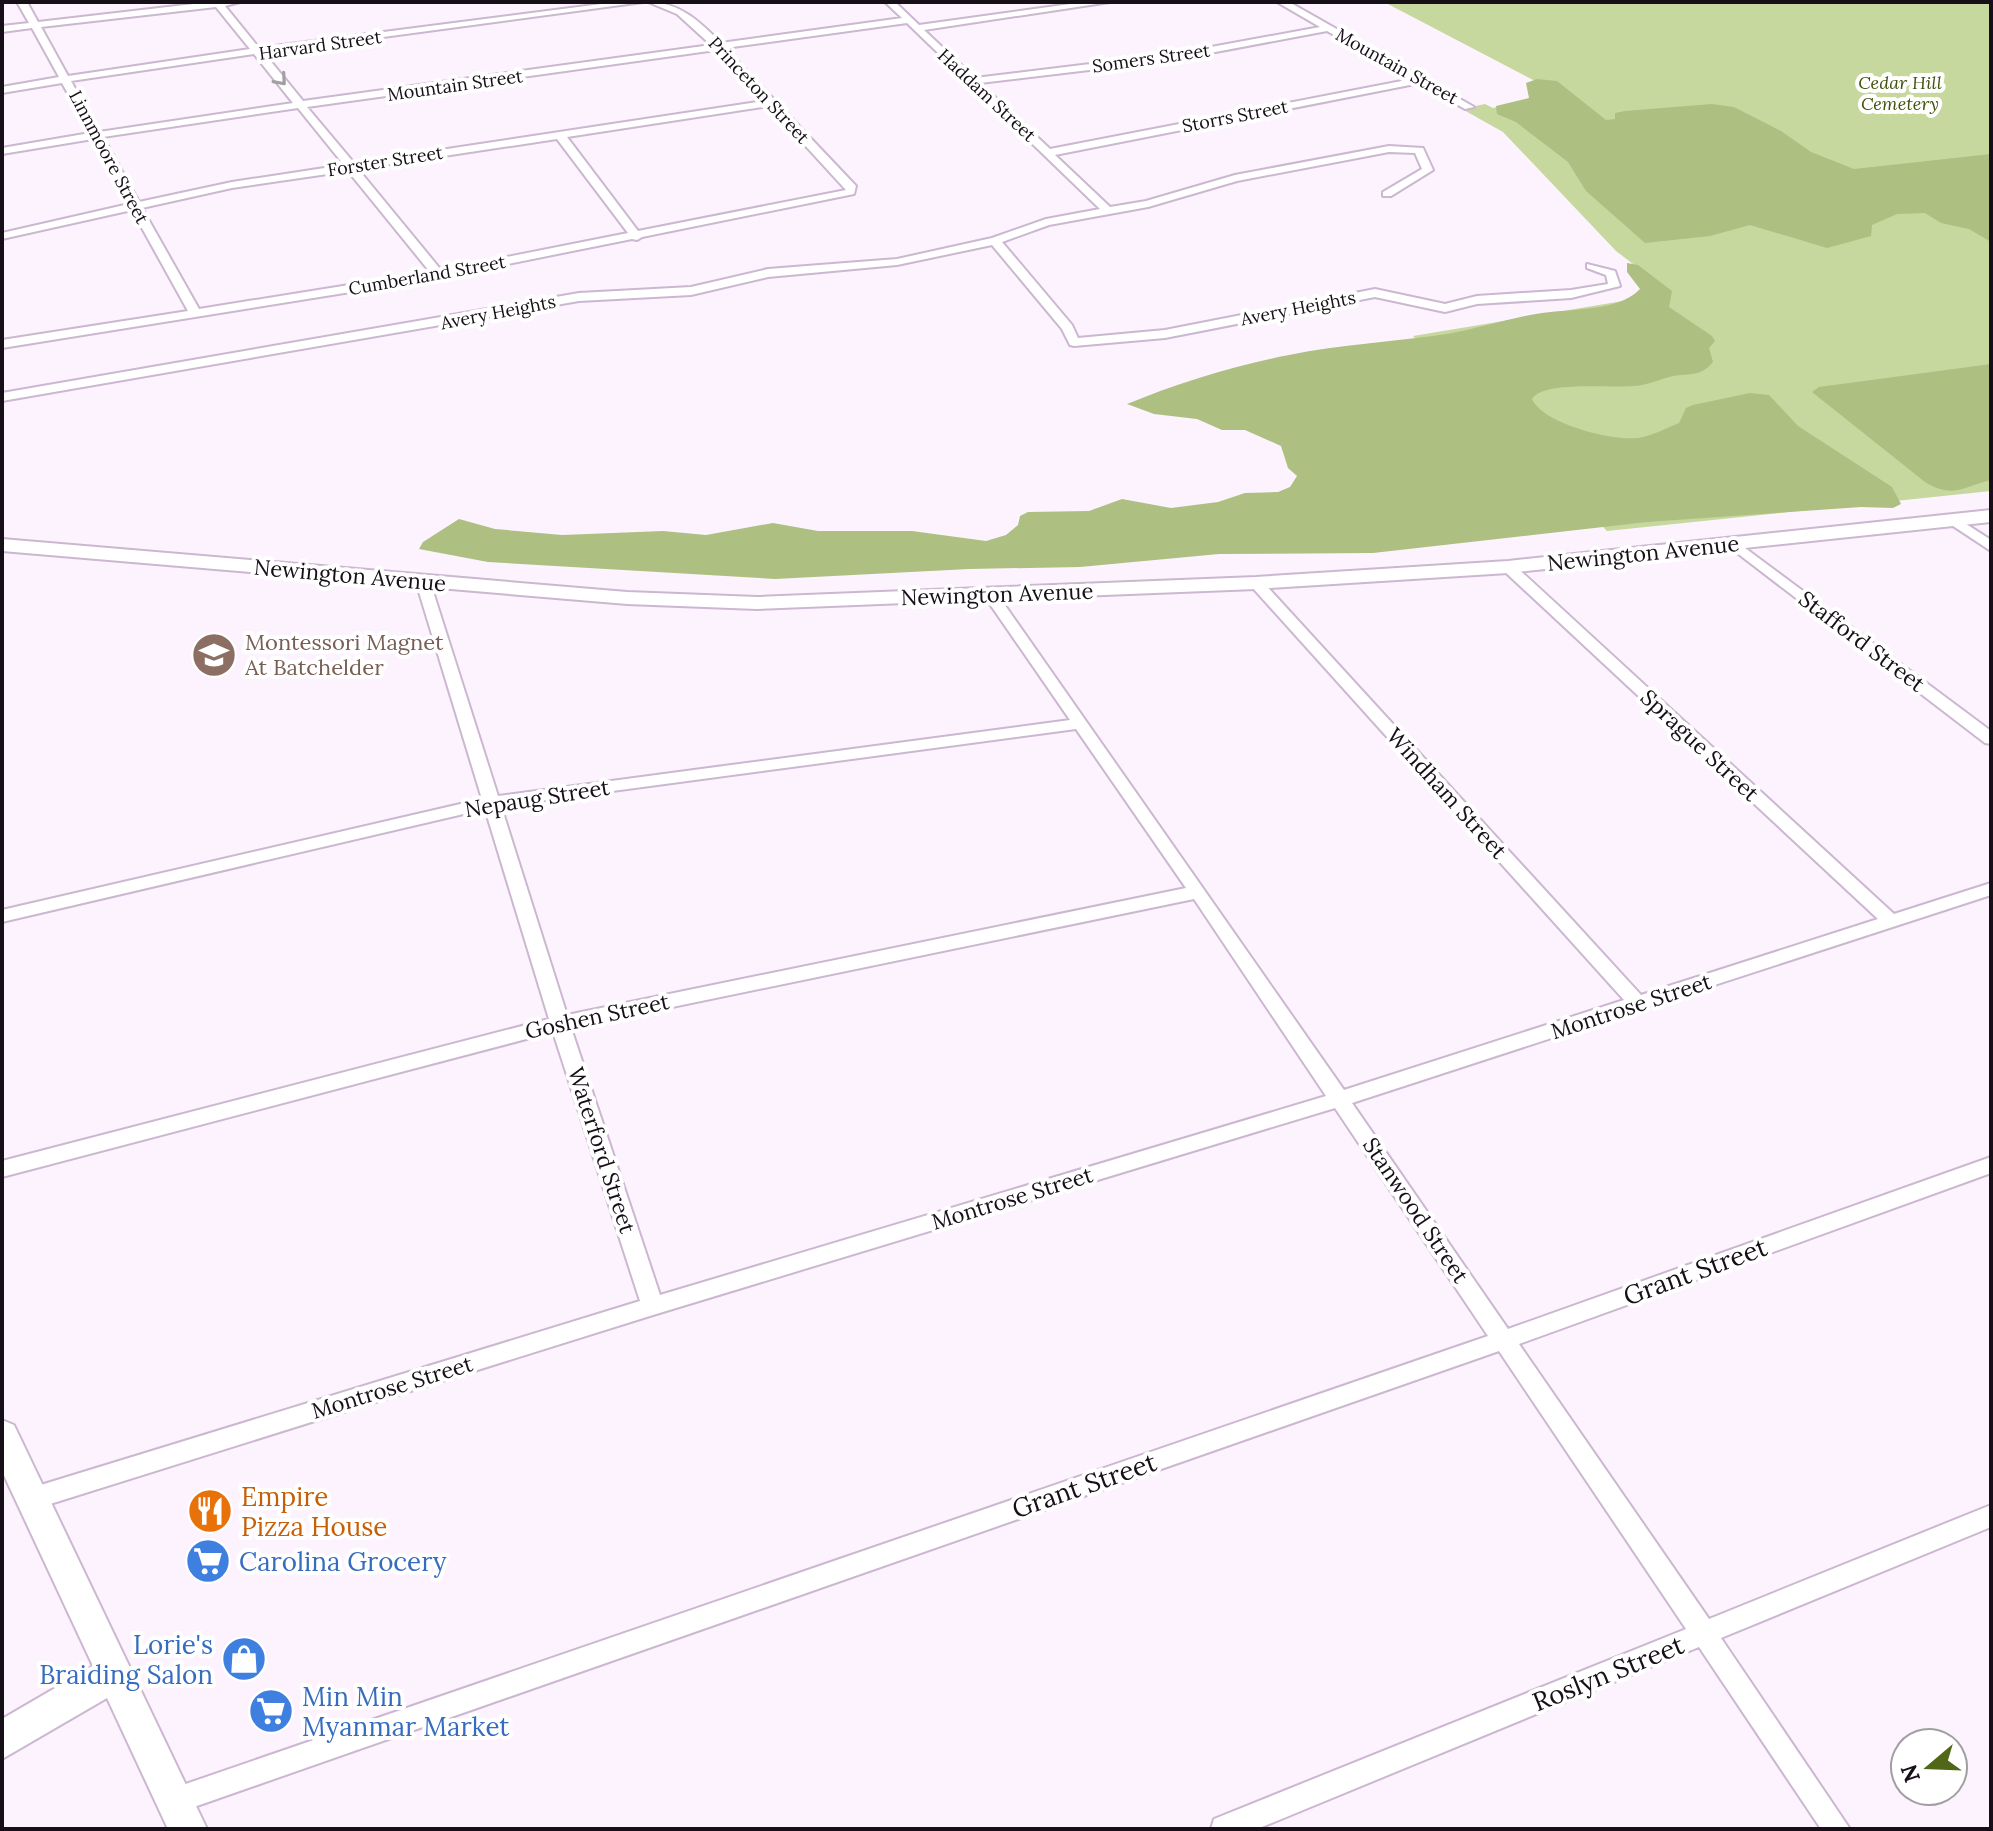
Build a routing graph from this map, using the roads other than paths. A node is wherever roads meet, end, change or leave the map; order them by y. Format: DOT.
graph roads {
  1 [pos="22,2"];
  2 [pos="235,2"];
  3 [pos="638,2"];
  4 [pos="653,2"];
  5 [pos="890,2"];
  6 [pos="1105,2"];
  7 [pos="1282,2"];
  8 [pos="218,3"];
  9 [pos="912,24"];
  10 [pos="35,27"];
  11 [pos="1329,28"];
  12 [pos="2,29"];
  13 [pos="719,47"];
  14 [pos="258,53"];
  15 [pos="66,79"];
  16 [pos="1422,80"];
  17 [pos="972,81"];
  18 [pos="2,90"];
  19 [pos="772,103"];
  20 [pos="304,106"];
  21 [pos="1469,107"];
  22 [pos="97,134"];
  23 [pos="559,134"];
  24 [pos="2,151"];
  25 [pos="1048,153"];
  26 [pos="351,166"];
  27 [pos="850,192"];
  28 [pos="1387,194"];
  29 [pos="134,207"];
  30 [pos="1108,211"];
  31 [pos="2,236"];
  32 [pos="637,237"];
  33 [pos="995,241"];
  34 [pos="1591,266"];
  35 [pos="438,274"];
  36 [pos="195,313"];
  37 [pos="2,344"];
  38 [pos="2,397"];
  39 [pos="1991,516"];
  40 [pos="1952,519"];
  41 [pos="1733,543"];
  42 [pos="2,545"];
  43 [pos="1991,547"];
  44 [pos="1508,567"];
  45 [pos="423,582"];
  46 [pos="1256,583"];
  47 [pos="990,594"];
  48 [pos="1079,724"];
  49 [pos="1991,739"];
  50 [pos="493,802"];
  51 [pos="1991,889"];
  52 [pos="1198,892"];
  53 [pos="2,916"];
  54 [pos="1892,922"];
  55 [pos="1638,1004"];
  56 [pos="560,1023"];
  57 [pos="1340,1099"];
  58 [pos="1991,1165"];
  59 [pos="2,1169"];
  60 [pos="653,1306"];
  61 [pos="1504,1340"];
  62 [pos="2,1435"];
  63 [pos="31,1499"];
  64 [pos="1991,1516"];
  65 [pos="1705,1633"];
  66 [pos="114,1674"];
  67 [pos="2,1740"];
  68 [pos="181,1815"];
  69 [pos="1224,1829"];
  70 [pos="1837,1829"];
  1 -- 10 [label="street, Linnmoore Street"];
  2 -- 8 [label="street"];
  3 -- 14 [label="street, Harvard Street"];
  4 -- 13 [label="street, Princeton Street"];
  5 -- 9 [label="street, Haddam Street"];
  6 -- 9 [label="street, Mountain Street"];
  7 -- 11 [label="street, Mountain Street"];
  8 -- 10 [label="street"];
  8 -- 14 [label="street"];
  9 -- 13 [label="street, Mountain Street"];
  9 -- 17 [label="street, Haddam Street"];
  10 -- 12 [label="street"];
  10 -- 15 [label="street, Linnmoore Street"];
  11 -- 16 [label="street, Mountain Street"];
  11 -- 17 [label="street, Somers Street"];
  13 -- 19 [label="street, Princeton Street"];
  13 -- 20 [label="street, Mountain Street"];
  14 -- 15 [label="street, Harvard Street"];
  14 -- 20 [label="street, one-way"];
  15 -- 18 [label="street, Harvard Street"];
  15 -- 22 [label="street, Linnmoore Street"];
  16 -- 21 [label="street, Mountain Street"];
  16 -- 25 [label="street, Storrs Street"];
  17 -- 25 [label="street, Haddam Street"];
  19 -- 23 [label="street, Forster Street"];
  19 -- 27 [label="street, Princeton Street"];
  20 -- 22 [label="street, Mountain Street"];
  20 -- 26 [label="street"];
  22 -- 24 [label="street, Mountain Street"];
  22 -- 29 [label="street, Linnmoore Street"];
  23 -- 26 [label="street, Forster Street"];
  23 -- 32 [label="street"];
  25 -- 30 [label="street, Haddam Street"];
  26 -- 29 [label="street, Forster Street"];
  26 -- 35 [label="street"];
  27 -- 32 [label="street, Cumberland Street"];
  28 -- 30 [label="street, Avery Heights"];
  29 -- 31 [label="street, Forster Street"];
  29 -- 36 [label="street, Linnmoore Street"];
  30 -- 33 [label="street, Avery Heights"];
  32 -- 35 [label="street, Cumberland Street"];
  33 -- 34 [label="street, Avery Heights"];
  33 -- 38 [label="street, Avery Heights"];
  35 -- 36 [label="street, Cumberland Street"];
  36 -- 37 [label="street, Cumberland Street"];
  39 -- 40 [label="main road, Newington Avenue"];
  40 -- 41 [label="main road, Newington Avenue"];
  40 -- 43 [label="street"];
  41 -- 44 [label="main road, Newington Avenue"];
  41 -- 49 [label="street, Stafford Street"];
  42 -- 45 [label="main road, Newington Avenue"];
  44 -- 46 [label="main road, Newington Avenue"];
  44 -- 54 [label="street, Sprague Street"];
  45 -- 47 [label="main road, Newington Avenue"];
  45 -- 50 [label="street, Waterford Street"];
  46 -- 47 [label="main road, Newington Avenue"];
  46 -- 55 [label="street, Windham Street"];
  47 -- 48 [label="street, Stanwood Street"];
  48 -- 50 [label="street, Nepaug Street"];
  48 -- 52 [label="street, Stanwood Street"];
  50 -- 53 [label="street, Nepaug Street"];
  50 -- 56 [label="street, Waterford Street"];
  51 -- 54 [label="street, Montrose Street"];
  52 -- 56 [label="street, Goshen Street"];
  52 -- 57 [label="street, Stanwood Street"];
  54 -- 55 [label="street, Montrose Street"];
  55 -- 57 [label="street, Montrose Street"];
  56 -- 59 [label="street, Goshen Street"];
  56 -- 60 [label="street, Waterford Street"];
  57 -- 60 [label="street, Montrose Street"];
  57 -- 61 [label="street, Stanwood Street"];
  58 -- 61 [label="street, Grant Street"];
  60 -- 63 [label="street, Montrose Street"];
  61 -- 65 [label="street, Stanwood Street"];
  61 -- 68 [label="street, Grant Street"];
  62 -- 63 [label="main road"];
  63 -- 66 [label="main road"];
  64 -- 65 [label="street, Roslyn Street"];
  65 -- 69 [label="street, Roslyn Street"];
  65 -- 70 [label="street, Stanwood Street"];
  66 -- 67 [label="main road"];
  66 -- 68 [label="main road"];
}
